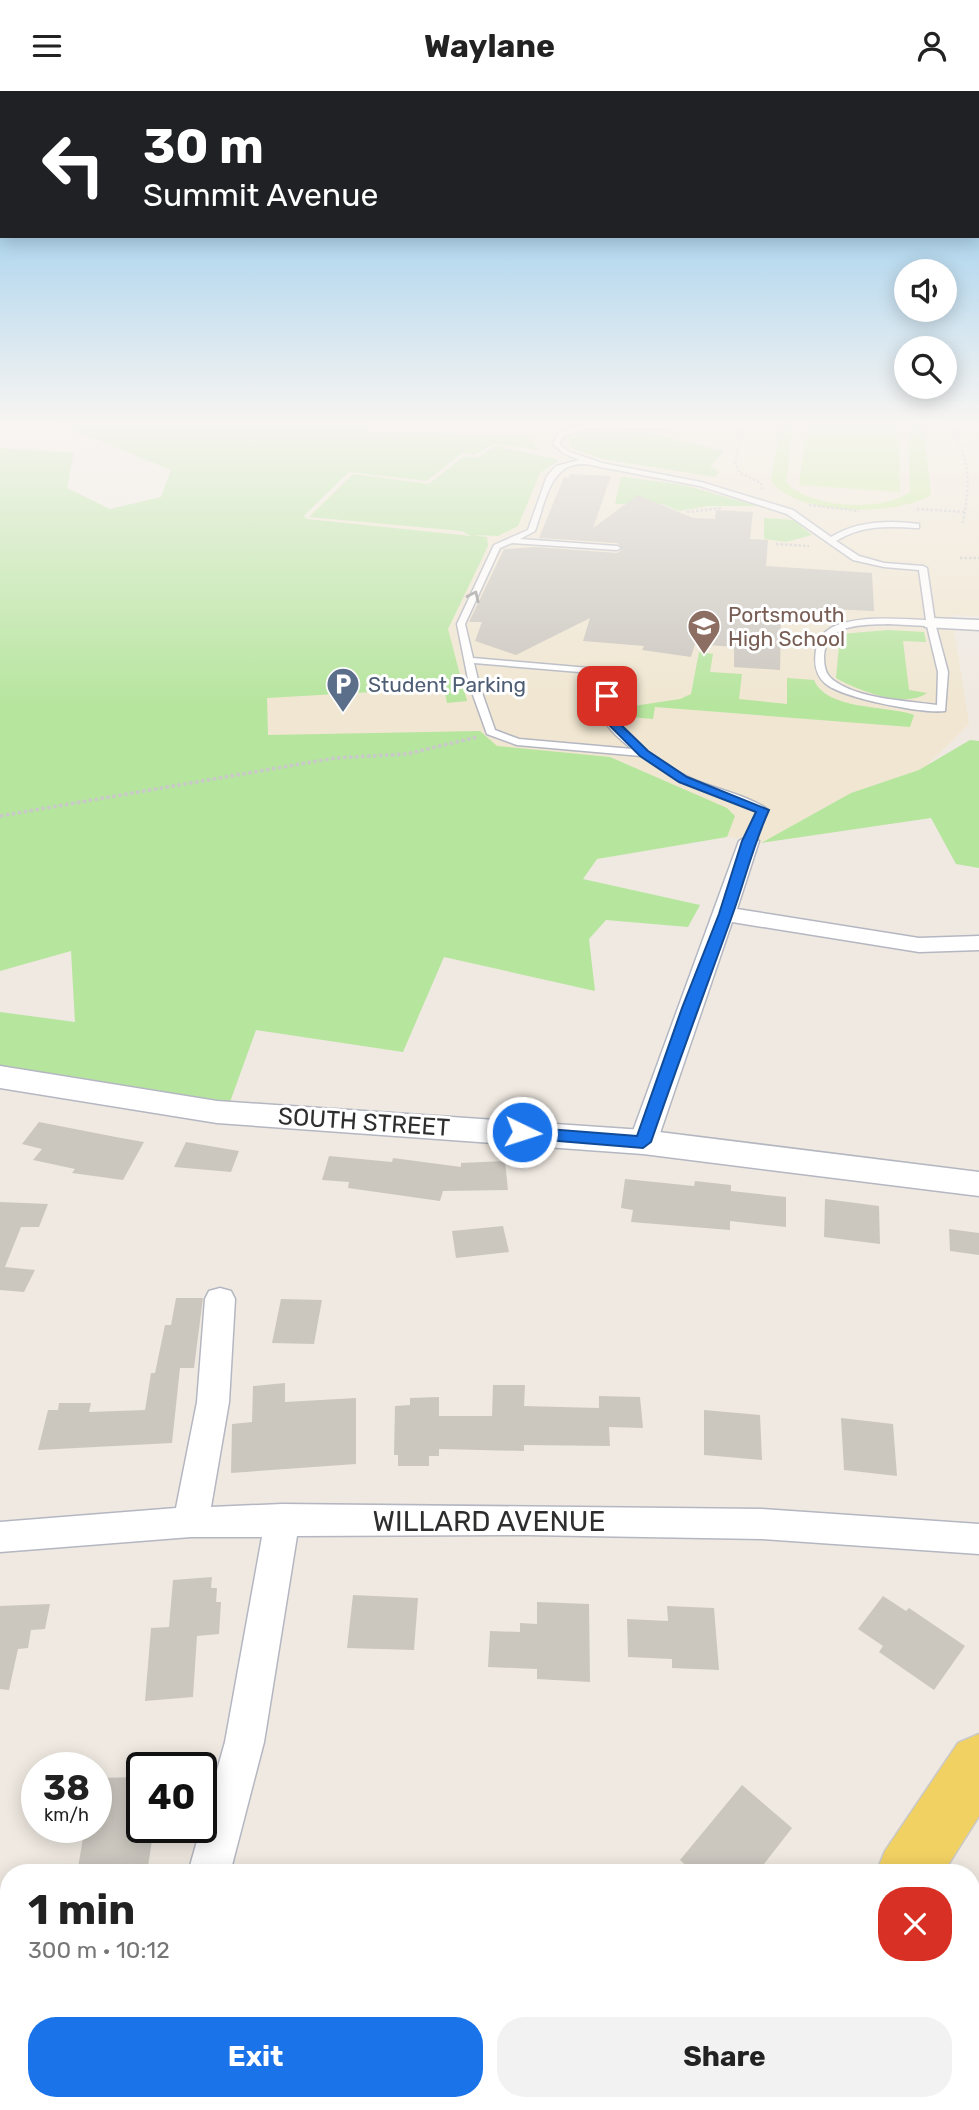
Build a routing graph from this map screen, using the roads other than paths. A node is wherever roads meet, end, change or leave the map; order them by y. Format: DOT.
graph roads {
  1 [pos="536,516"];
  2 [pos="796,516"];
  3 [pos="916,526"];
  4 [pos="832,540"];
  5 [pos="509,541"];
  6 [pos="617,548"];
  7 [pos="931,624"];
  8 [pos="979,625"];
  9 [pos="469,660"];
  10 [pos="644,753"];
  11 [pos="749,841"];
  12 [pos="726,914"];
  13 [pos="979,943"];
  14 [pos="0,1077"];
  15 [pos="643,1142"];
  16 [pos="979,1184"];
  17 [pos="220,1299"];
  18 [pos="282,1520"];
  19 [pos="191,1522"];
  20 [pos="0,1537"];
  21 [pos="979,1539"];
  22 [pos="979,1763"];
  23 [pos="212,1864"];
  24 [pos="913,1864"];
  1 -- 5 [label="lane"];
  2 -- 4 [label="lane"];
  3 -- 4 [label="lane"];
  4 -- 7 [label="lane"];
  5 -- 6 [label="lane"];
  9 -- 5 [label="lane, one-way"];
  7 -- 7 [label="lane"];
  7 -- 8 [label="street"];
  9 -- 10 [label="lane"];
  9 -- 10 [label="lane"];
  10 -- 11 [label="lane"];
  11 -- 12 [label="street"];
  12 -- 13 [label="street"];
  12 -- 15 [label="street"];
  14 -- 15 [label="street, SOUTH STREET"];
  15 -- 16 [label="street, SOUTH STREET"];
  17 -- 19 [label="street"];
  18 -- 19 [label="street, WILLARD AVENUE"];
  18 -- 21 [label="street, WILLARD AVENUE"];
  18 -- 23 [label="street"];
  19 -- 20 [label="street, WILLARD AVENUE"];
  22 -- 24 [label="main road"];
}
